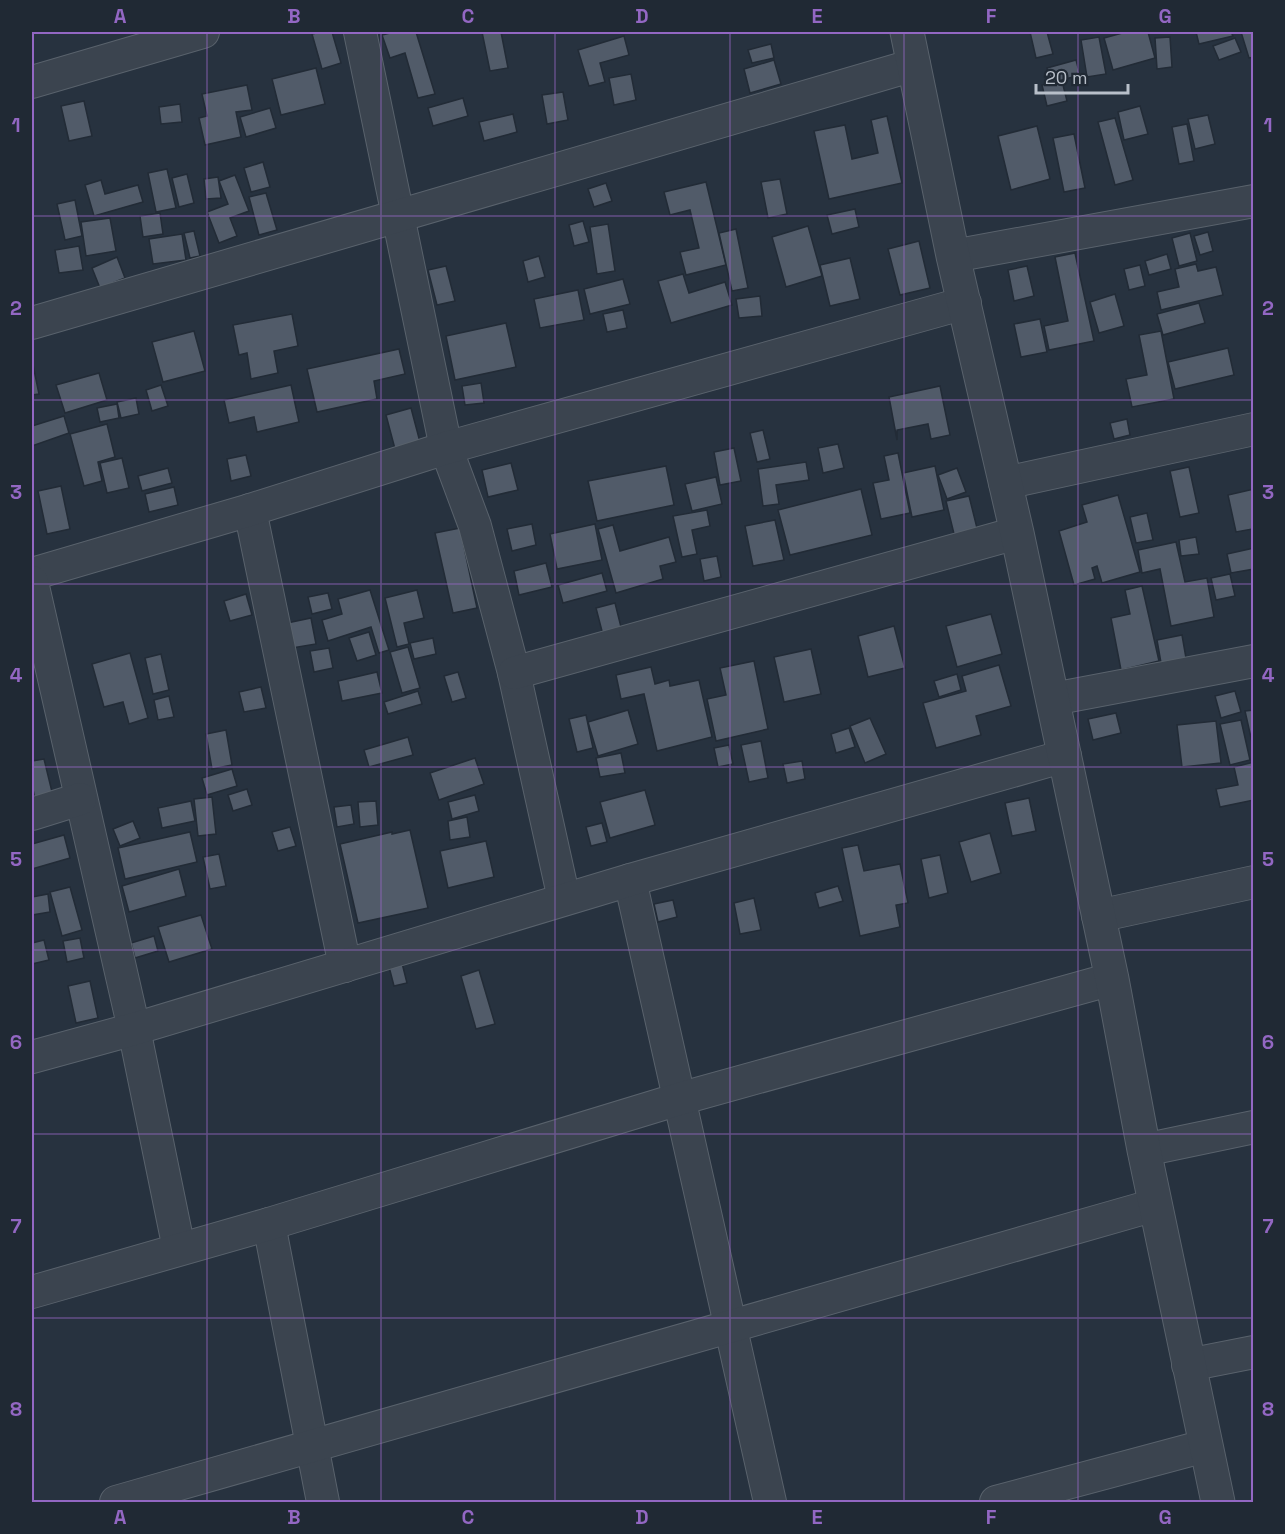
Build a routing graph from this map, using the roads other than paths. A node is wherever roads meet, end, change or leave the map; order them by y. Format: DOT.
graph roads {
  1 [pos="203,32"];
  2 [pos="360,32"];
  3 [pos="908,32"];
  4 [pos="914,65"];
  5 [pos="32,82"];
  6 [pos="1254,201"];
  7 [pos="397,217"];
  8 [pos="953,256"];
  9 [pos="965,303"];
  10 [pos="32,323"];
  11 [pos="1254,429"];
  12 [pos="446,448"];
  13 [pos="1005,483"];
  14 [pos="250,510"];
  15 [pos="1017,533"];
  16 [pos="32,574"];
  17 [pos="32,582"];
  18 [pos="1254,662"];
  19 [pos="514,673"];
  20 [pos="1053,699"];
  21 [pos="1065,756"];
  22 [pos="80,799"];
  23 [pos="32,814"];
  24 [pos="630,880"];
  25 [pos="1254,882"];
  26 [pos="564,900"];
  27 [pos="1098,916"];
  28 [pos="345,966"];
  29 [pos="1112,979"];
  30 [pos="134,1029"];
  31 [pos="32,1057"];
  32 [pos="679,1099"];
  33 [pos="1254,1127"];
  34 [pos="1144,1150"];
  35 [pos="1155,1205"];
  36 [pos="270,1224"];
  37 [pos="179,1249"];
  38 [pos="32,1292"];
  39 [pos="731,1327"];
  40 [pos="1254,1352"];
  41 [pos="1188,1365"];
  42 [pos="312,1446"];
  43 [pos="1205,1446"];
  44 [pos="1067,1493"];
  45 [pos="116,1503"];
  46 [pos="323,1503"];
  47 [pos="770,1503"];
  48 [pos="996,1503"];
  49 [pos="1218,1503"];
  1 -- 5 [label="street"];
  2 -- 7 [label="street"];
  3 -- 4 [label="street"];
  4 -- 7 [label="street"];
  4 -- 8 [label="street"];
  6 -- 8 [label="street"];
  7 -- 10 [label="street"];
  7 -- 12 [label="street"];
  8 -- 9 [label="street"];
  9 -- 12 [label="street"];
  9 -- 13 [label="street"];
  11 -- 13 [label="street"];
  12 -- 14 [label="street"];
  12 -- 19 [label="street"];
  13 -- 15 [label="street"];
  14 -- 16 [label="street"];
  14 -- 28 [label="street"];
  15 -- 19 [label="street"];
  15 -- 20 [label="street"];
  17 -- 22 [label="street"];
  18 -- 20 [label="street"];
  19 -- 26 [label="street"];
  20 -- 21 [label="street"];
  21 -- 24 [label="street"];
  21 -- 27 [label="street"];
  22 -- 23 [label="street"];
  22 -- 30 [label="street"];
  24 -- 26 [label="street"];
  24 -- 32 [label="street"];
  25 -- 27 [label="street"];
  26 -- 28 [label="street"];
  27 -- 29 [label="street"];
  28 -- 30 [label="street"];
  29 -- 32 [label="street"];
  29 -- 34 [label="street"];
  30 -- 31 [label="street"];
  30 -- 37 [label="street"];
  32 -- 36 [label="street"];
  32 -- 39 [label="street"];
  33 -- 34 [label="street"];
  34 -- 35 [label="street"];
  35 -- 39 [label="street"];
  35 -- 41 [label="street"];
  36 -- 37 [label="street"];
  36 -- 42 [label="street"];
  37 -- 38 [label="street"];
  39 -- 42 [label="street"];
  39 -- 47 [label="street"];
  40 -- 41 [label="street"];
  41 -- 43 [label="street"];
  42 -- 45 [label="street"];
  42 -- 46 [label="street"];
  43 -- 44 [label="street"];
  43 -- 49 [label="street"];
  44 -- 48 [label="street"];
}
